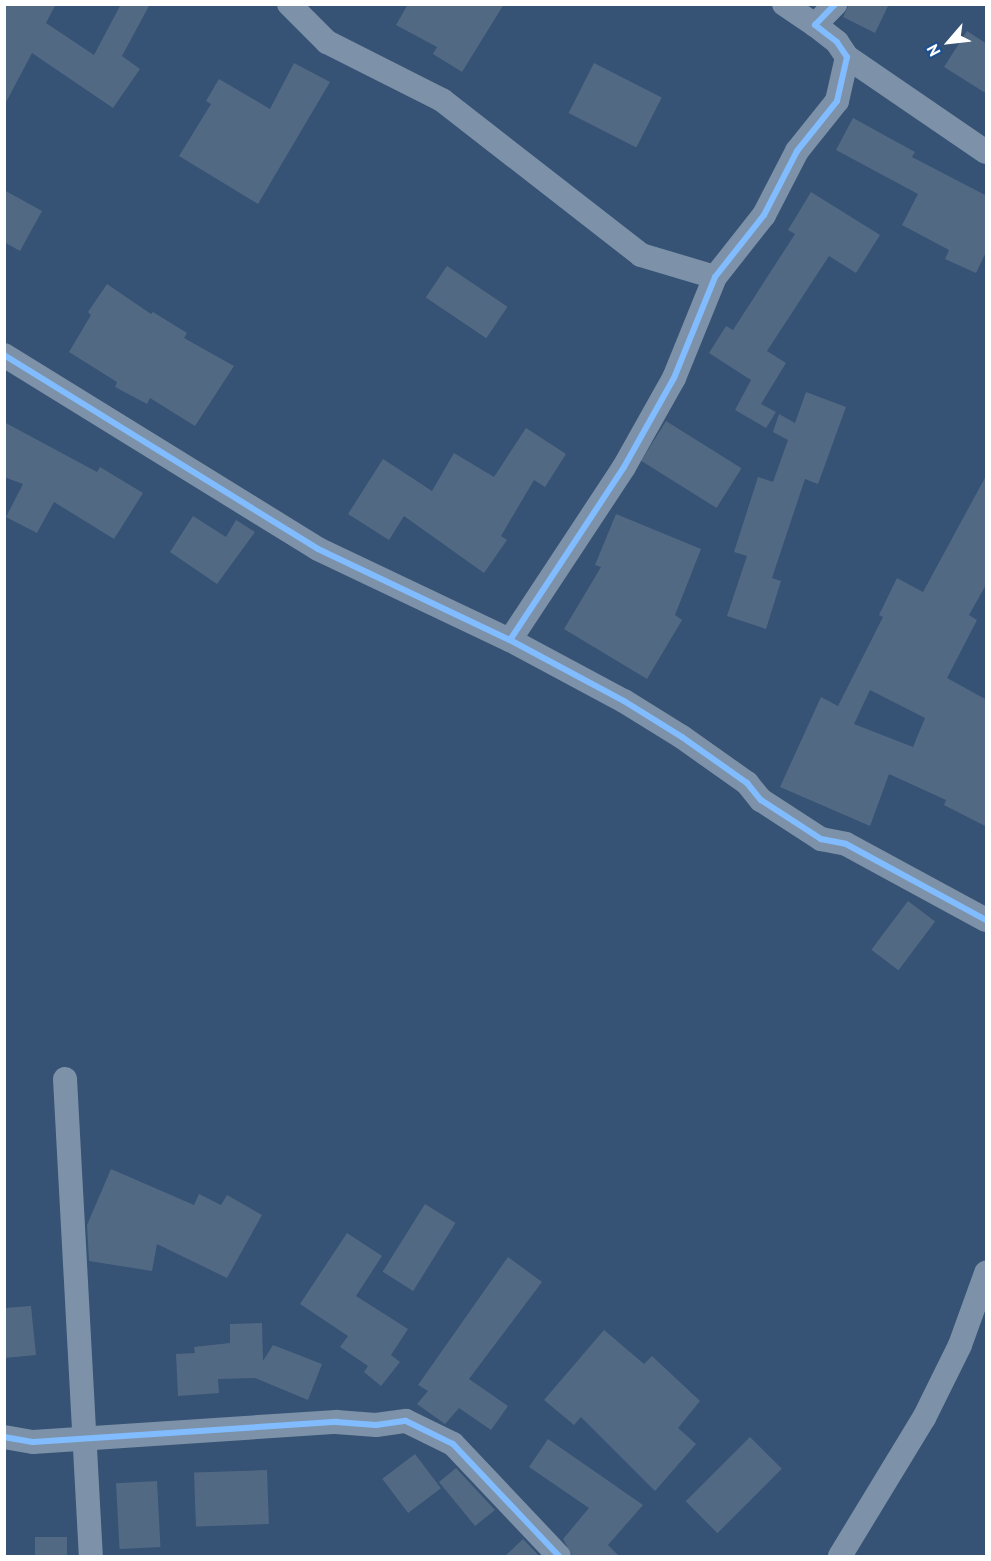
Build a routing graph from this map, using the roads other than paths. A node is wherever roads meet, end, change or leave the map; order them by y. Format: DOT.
graph roads {
  1 [pos="289,4"];
  2 [pos="784,4"];
  3 [pos="835,4"];
  4 [pos="815,25"];
  5 [pos="847,57"];
  6 [pos="987,152"];
  7 [pos="715,277"];
  8 [pos="4,355"];
  9 [pos="510,640"];
  10 [pos="987,920"];
  11 [pos="65,1079"];
  12 [pos="987,1273"];
  13 [pos="4,1437"];
  14 [pos="86,1438"];
  15 [pos="91,1557"];
  16 [pos="559,1557"];
  17 [pos="840,1557"];
  1 -- 7 [label="street"];
  2 -- 4 [label="street"];
  3 -- 4 [label="street"];
  4 -- 5 [label="street"];
  5 -- 6 [label="street"];
  5 -- 7 [label="street"];
  7 -- 9 [label="street"];
  8 -- 9 [label="street"];
  9 -- 10 [label="street"];
  11 -- 14 [label="street"];
  12 -- 17 [label="street"];
  13 -- 14 [label="street"];
  14 -- 15 [label="street"];
  14 -- 16 [label="street"];
}
